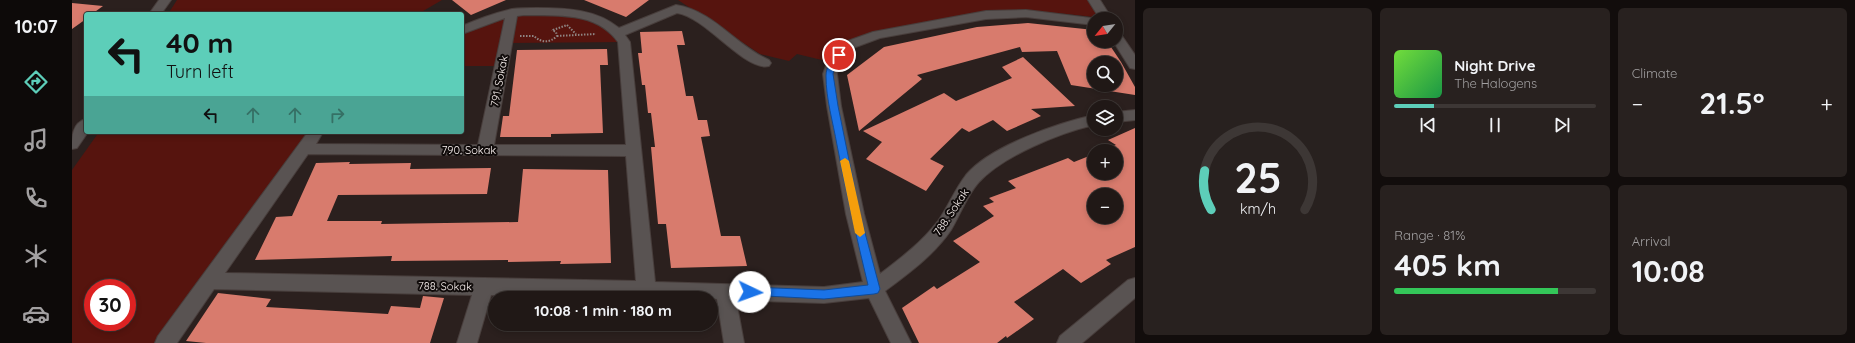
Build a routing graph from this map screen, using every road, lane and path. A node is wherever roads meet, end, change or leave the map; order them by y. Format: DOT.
graph roads {
  1 [pos="165,0"];
  2 [pos="1094,0"];
  3 [pos="156,12"];
  4 [pos="512,12"];
  5 [pos="1102,12"];
  6 [pos="1087,20"];
  7 [pos="568,25"];
  8 [pos="464,29"];
  9 [pos="618,33"];
  10 [pos="534,36"];
  11 [pos="557,36"];
  12 [pos="1123,47"];
  13 [pos="764,63"];
  14 [pos="1135,65"];
  15 [pos="1135,116"];
  16 [pos="1123,117"];
  17 [pos="1087,122"];
  18 [pos="84,127"];
  19 [pos="315,134"];
  20 [pos="72,144"];
  21 [pos="304,149"];
  22 [pos="485,150"];
  23 [pos="634,151"];
  24 [pos="208,281"];
  25 [pos="1135,286"];
  26 [pos="484,287"];
  27 [pos="874,289"];
  28 [pos="646,290"];
  29 [pos="725,291"];
  30 [pos="165,343"];
  31 [pos="467,343"];
  32 [pos="734,343"];
  33 [pos="901,343"];
  34 [pos="1067,343"];
  1 -- 3 [label="street"];
  2 -- 5 [label="street"];
  4 -- 8 [label="street"];
  4 -- 9 [label="street"];
  4 -- 22 [label="street, 791. Sokak"];
  6 -- 27 [label="street"];
  7 -- 11 [label="path"];
  9 -- 11 [label="path"];
  9 -- 13 [label="street"];
  9 -- 23 [label="street"];
  10 -- 11 [label="path"];
  12 -- 14 [label="street"];
  15 -- 16 [label="street"];
  17 -- 27 [label="street, 788. Sokak"];
  18 -- 20 [label="street"];
  19 -- 21 [label="street"];
  21 -- 22 [label="street, 790. Sokak"];
  21 -- 24 [label="street"];
  22 -- 23 [label="street, 790. Sokak"];
  23 -- 28 [label="street"];
  24 -- 26 [label="street, 788. Sokak"];
  24 -- 30 [label="street"];
  25 -- 34 [label="street"];
  26 -- 28 [label="street, 788. Sokak"];
  26 -- 31 [label="street"];
  27 -- 29 [label="street, 788. Sokak"];
  27 -- 33 [label="street"];
  28 -- 29 [label="street, 788. Sokak"];
  29 -- 32 [label="street"];
}
